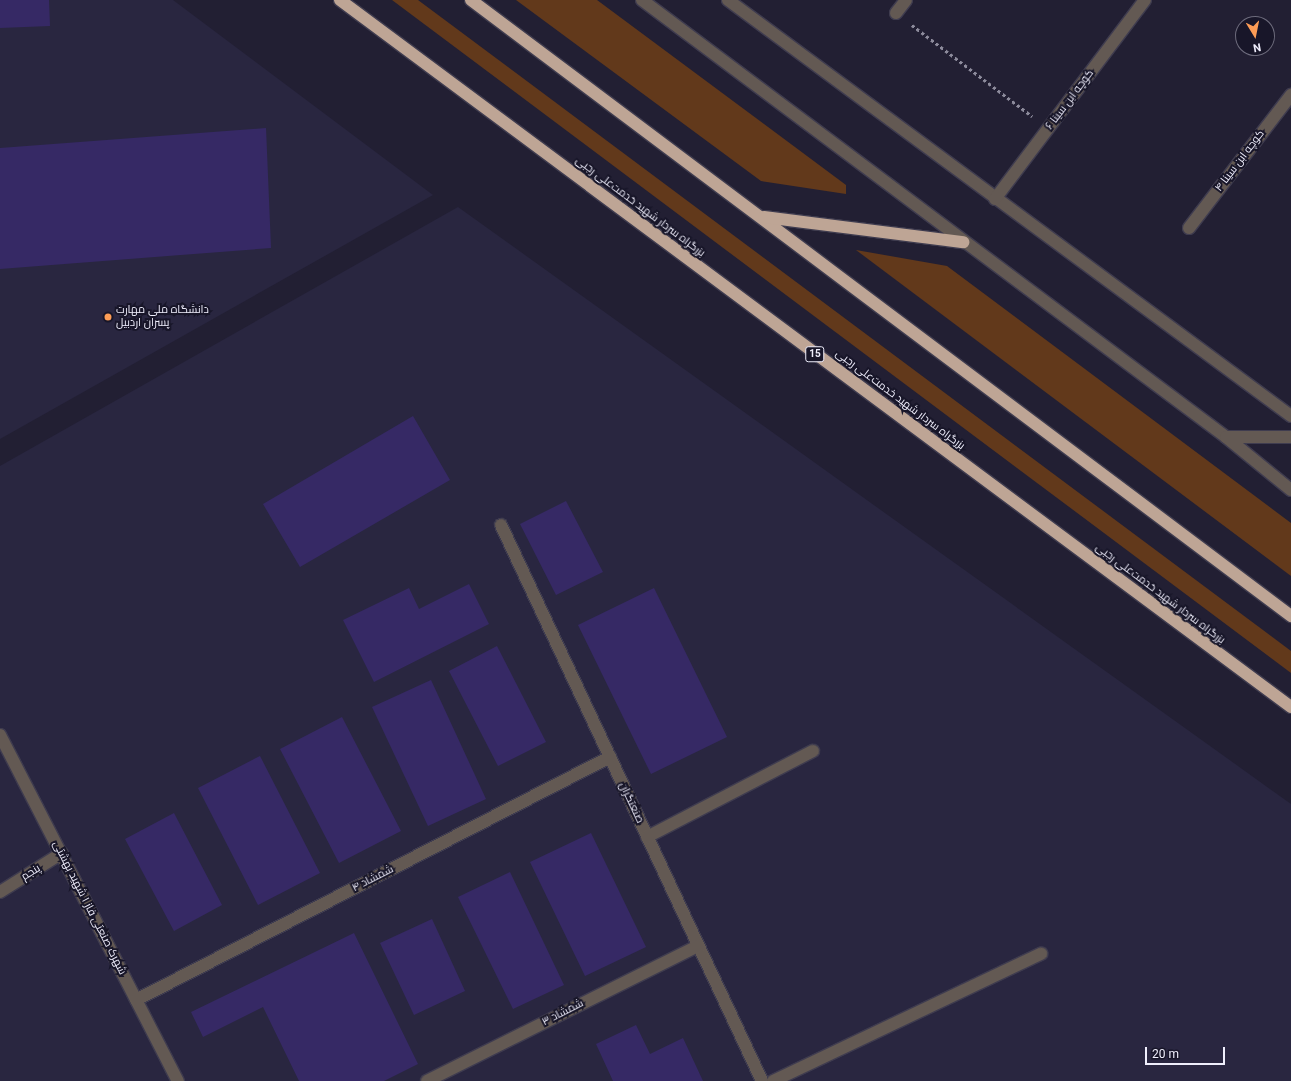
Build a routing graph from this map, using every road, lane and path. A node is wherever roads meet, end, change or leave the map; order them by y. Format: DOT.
graph roads {
  1 [pos="340,0"];
  2 [pos="471,0"];
  3 [pos="642,0"];
  4 [pos="728,0"];
  5 [pos="906,0"];
  6 [pos="1145,0"];
  7 [pos="896,13"];
  8 [pos="1291,95"];
  9 [pos="1048,129"];
  10 [pos="995,199"];
  11 [pos="763,217"];
  12 [pos="1189,228"];
  13 [pos="963,242"];
  14 [pos="1291,416"];
  15 [pos="1291,437"];
  16 [pos="1226,438"];
  17 [pos="1291,490"];
  18 [pos="501,525"];
  19 [pos="1291,616"];
  20 [pos="1291,707"];
  21 [pos="0,735"];
  22 [pos="813,752"];
  23 [pos="610,757"];
  24 [pos="647,837"];
  25 [pos="62,854"];
  26 [pos="0,892"];
  27 [pos="698,946"];
  28 [pos="1041,954"];
  29 [pos="136,1000"];
  30 [pos="178,1081"];
  31 [pos="427,1081"];
  32 [pos="762,1081"];
  33 [pos="773,1081"];
  1 -- 20 [label="highway, بزرگراه سردار شهید خدمت‌علی رجبی / 15"];
  2 -- 11 [label="highway"];
  3 -- 13 [label="street"];
  4 -- 10 [label="street"];
  5 -- 7 [label="street"];
  6 -- 9 [label="street, کوچه ابن سینا ۶"];
  7 -- 9 [label="path"];
  8 -- 12 [label="street, کوچه ابن سینا ۴"];
  9 -- 10 [label="street, کوچه ابن سینا ۶"];
  10 -- 14 [label="street"];
  11 -- 13 [label="highway"];
  11 -- 19 [label="highway"];
  13 -- 16 [label="street"];
  15 -- 16 [label="street"];
  16 -- 17 [label="street"];
  18 -- 23 [label="street, صنعتگران"];
  21 -- 25 [label="street, شهرک صنعتی فاز ۱ شهید بهشتی"];
  22 -- 24 [label="street"];
  23 -- 24 [label="street, صنعتگران"];
  23 -- 29 [label="street, شمشاد ۴"];
  24 -- 27 [label="street, صنعتگران"];
  25 -- 26 [label="street, پنجم"];
  25 -- 29 [label="street, شهرک صنعتی فاز ۱ شهید بهشتی"];
  27 -- 31 [label="street, شمشاد ۳"];
  27 -- 32 [label="street, صنعتگران"];
  28 -- 33 [label="street"];
  29 -- 30 [label="street, شهرک صنعتی فاز ۱ شهید بهشتی"];
}
